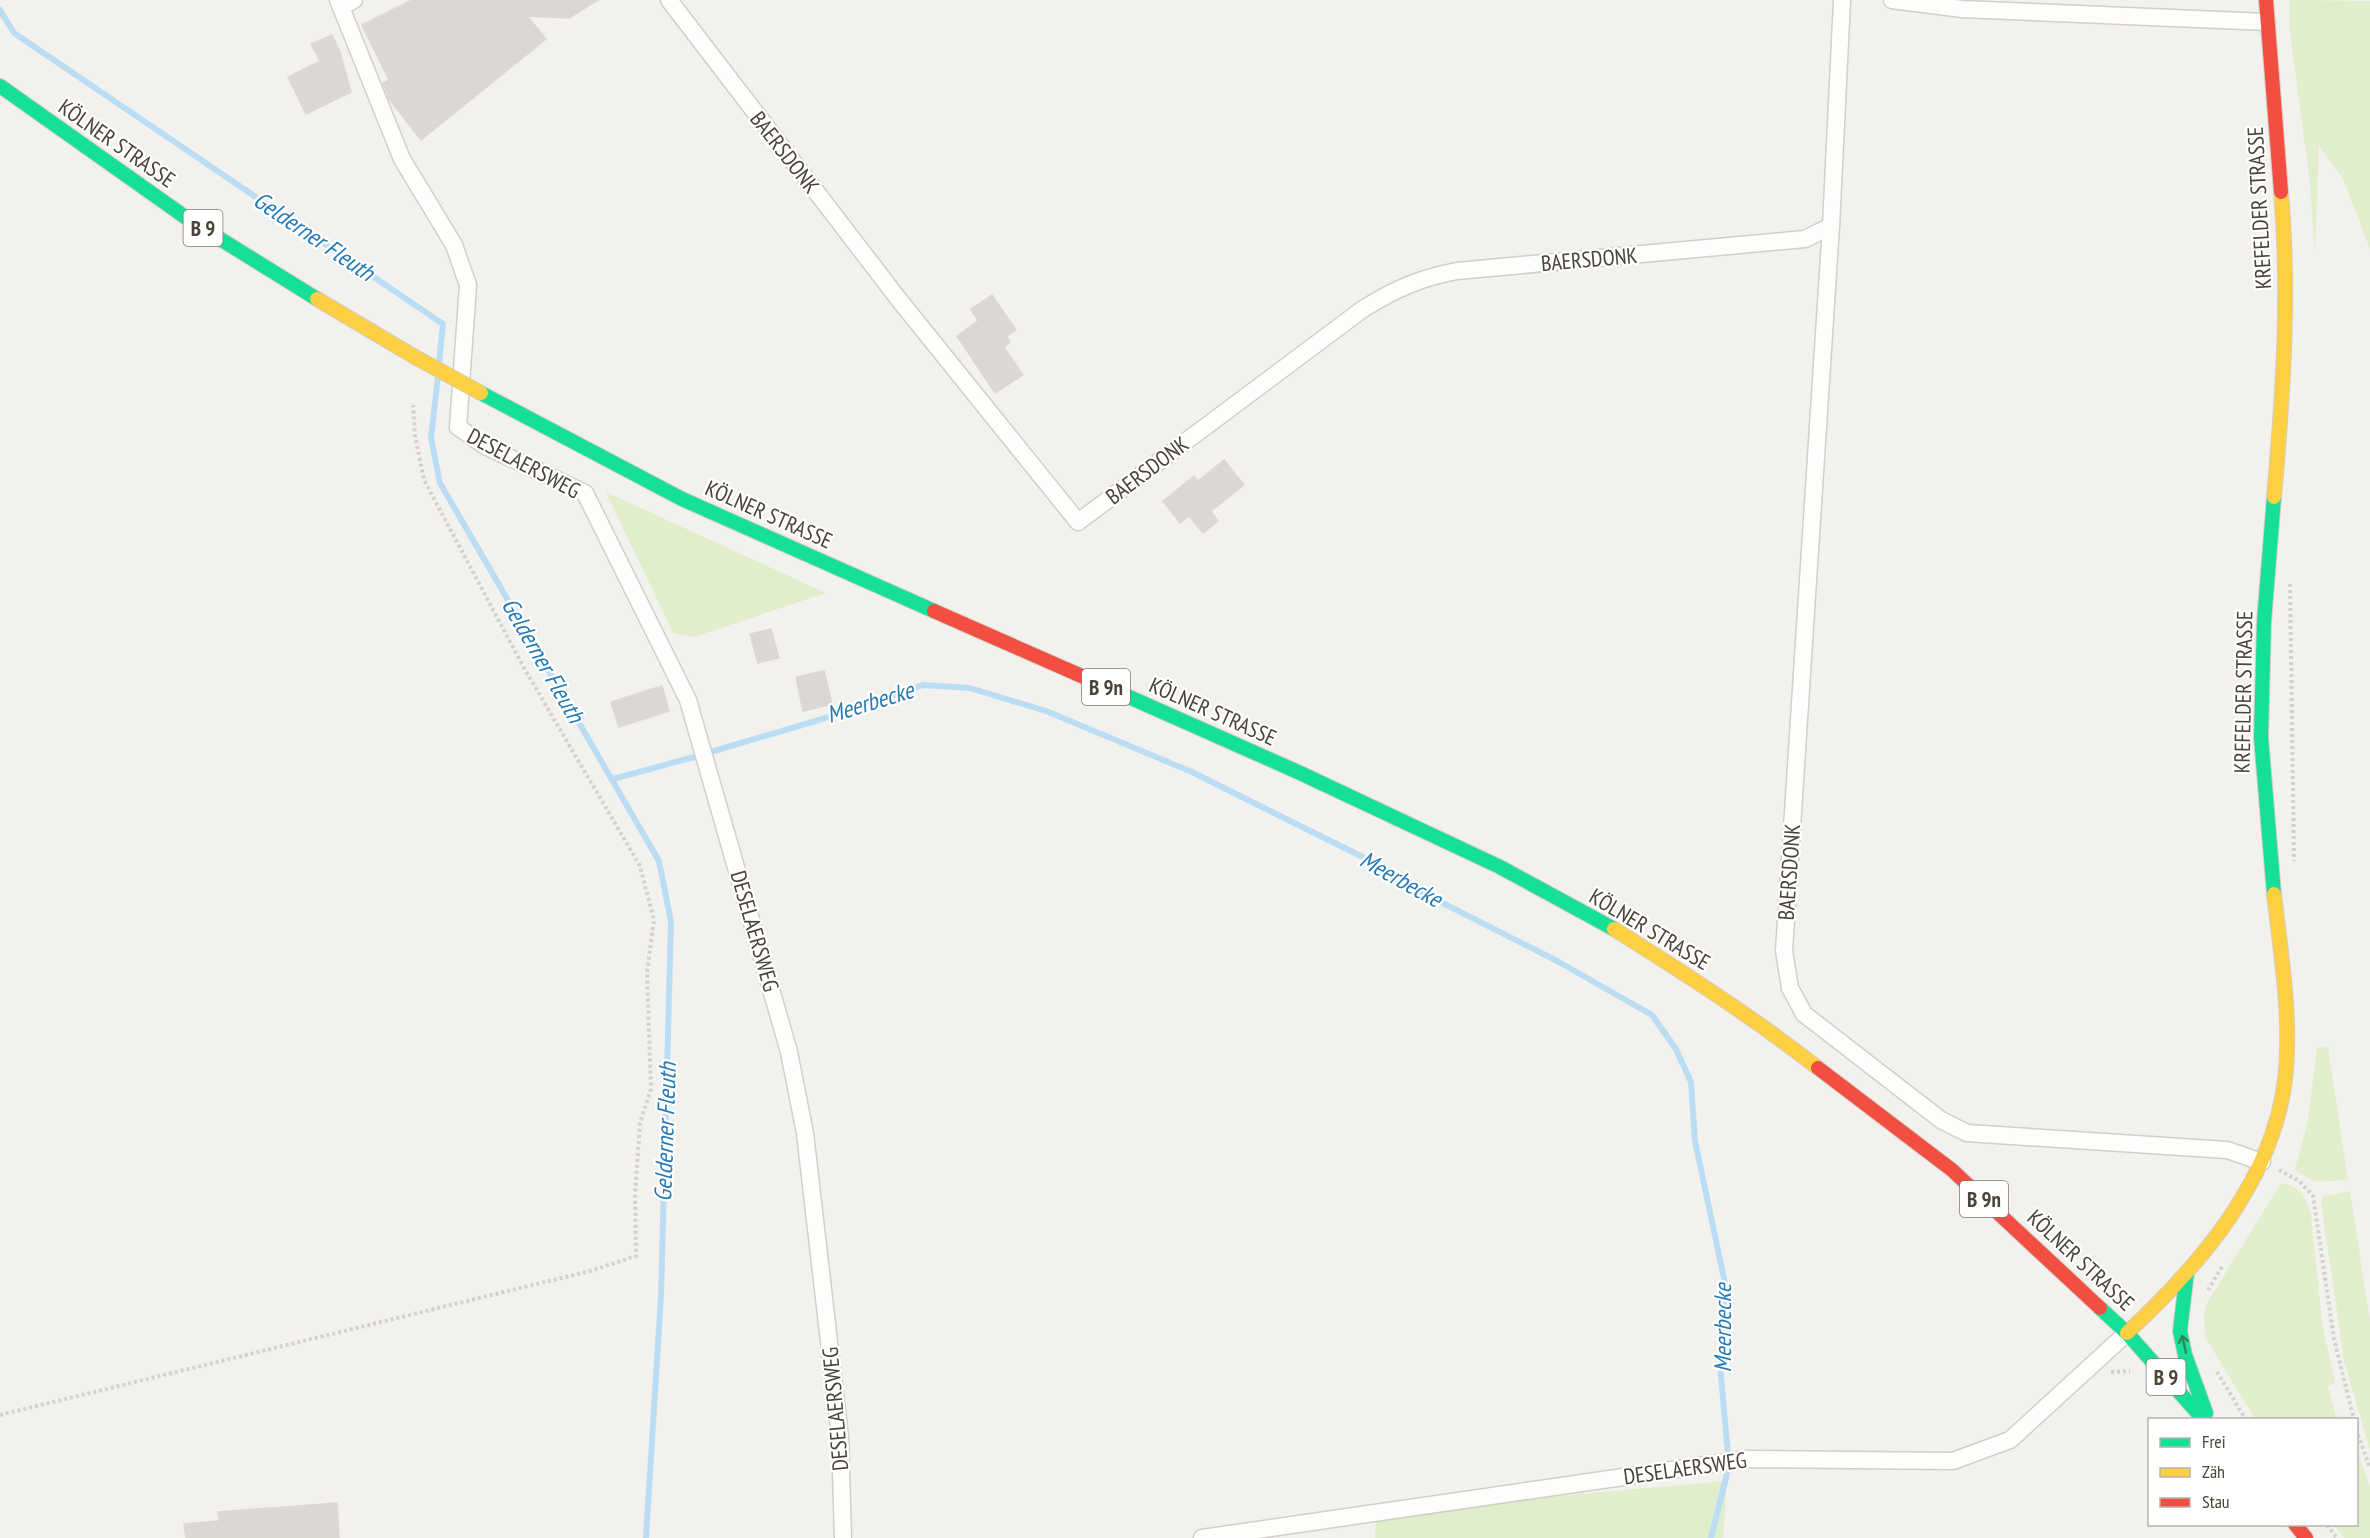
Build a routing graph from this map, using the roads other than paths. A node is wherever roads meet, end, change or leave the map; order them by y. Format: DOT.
graph roads {
  1 [pos="669,0"];
  2 [pos="1842,0"];
  3 [pos="1892,0"];
  4 [pos="2266,0"];
  5 [pos="344,2"];
  6 [pos="2267,22"];
  7 [pos="0,86"];
  8 [pos="1831,226"];
  9 [pos="481,393"];
  10 [pos="2262,1162"];
  11 [pos="2187,1272"];
  12 [pos="2127,1333"];
  13 [pos="2203,1418"];
  14 [pos="2209,1418"];
  15 [pos="2297,1526"];
  16 [pos="843,1538"];
  17 [pos="1202,1538"];
  18 [pos="2306,1538"];
  1 -- 8 [label="street, BAERSDONK"];
  2 -- 8 [label="street, BAERSDONK"];
  3 -- 6 [label="street"];
  4 -- 6 [label="main road, KREFELDER STRASSE"];
  5 -- 16 [label="street, DESELAERSWEG"];
  6 -- 10 [label="main road, KREFELDER STRASSE"];
  7 -- 9 [label="main road, KÖLNER STRASSE / B 9, bridge"];
  8 -- 10 [label="street, BAERSDONK"];
  9 -- 12 [label="main road, KÖLNER STRASSE / B 9n"];
  10 -- 11 [label="main road, KREFELDER STRASSE"];
  11 -- 12 [label="main road, KREFELDER STRASSE"];
  14 -- 11 [label="main road, one-way"];
  12 -- 13 [label="main road, KÖLNER STRASSE / B 9"];
  12 -- 17 [label="street, DESELAERSWEG"];
  15 -- 18 [label="main road"];
}
